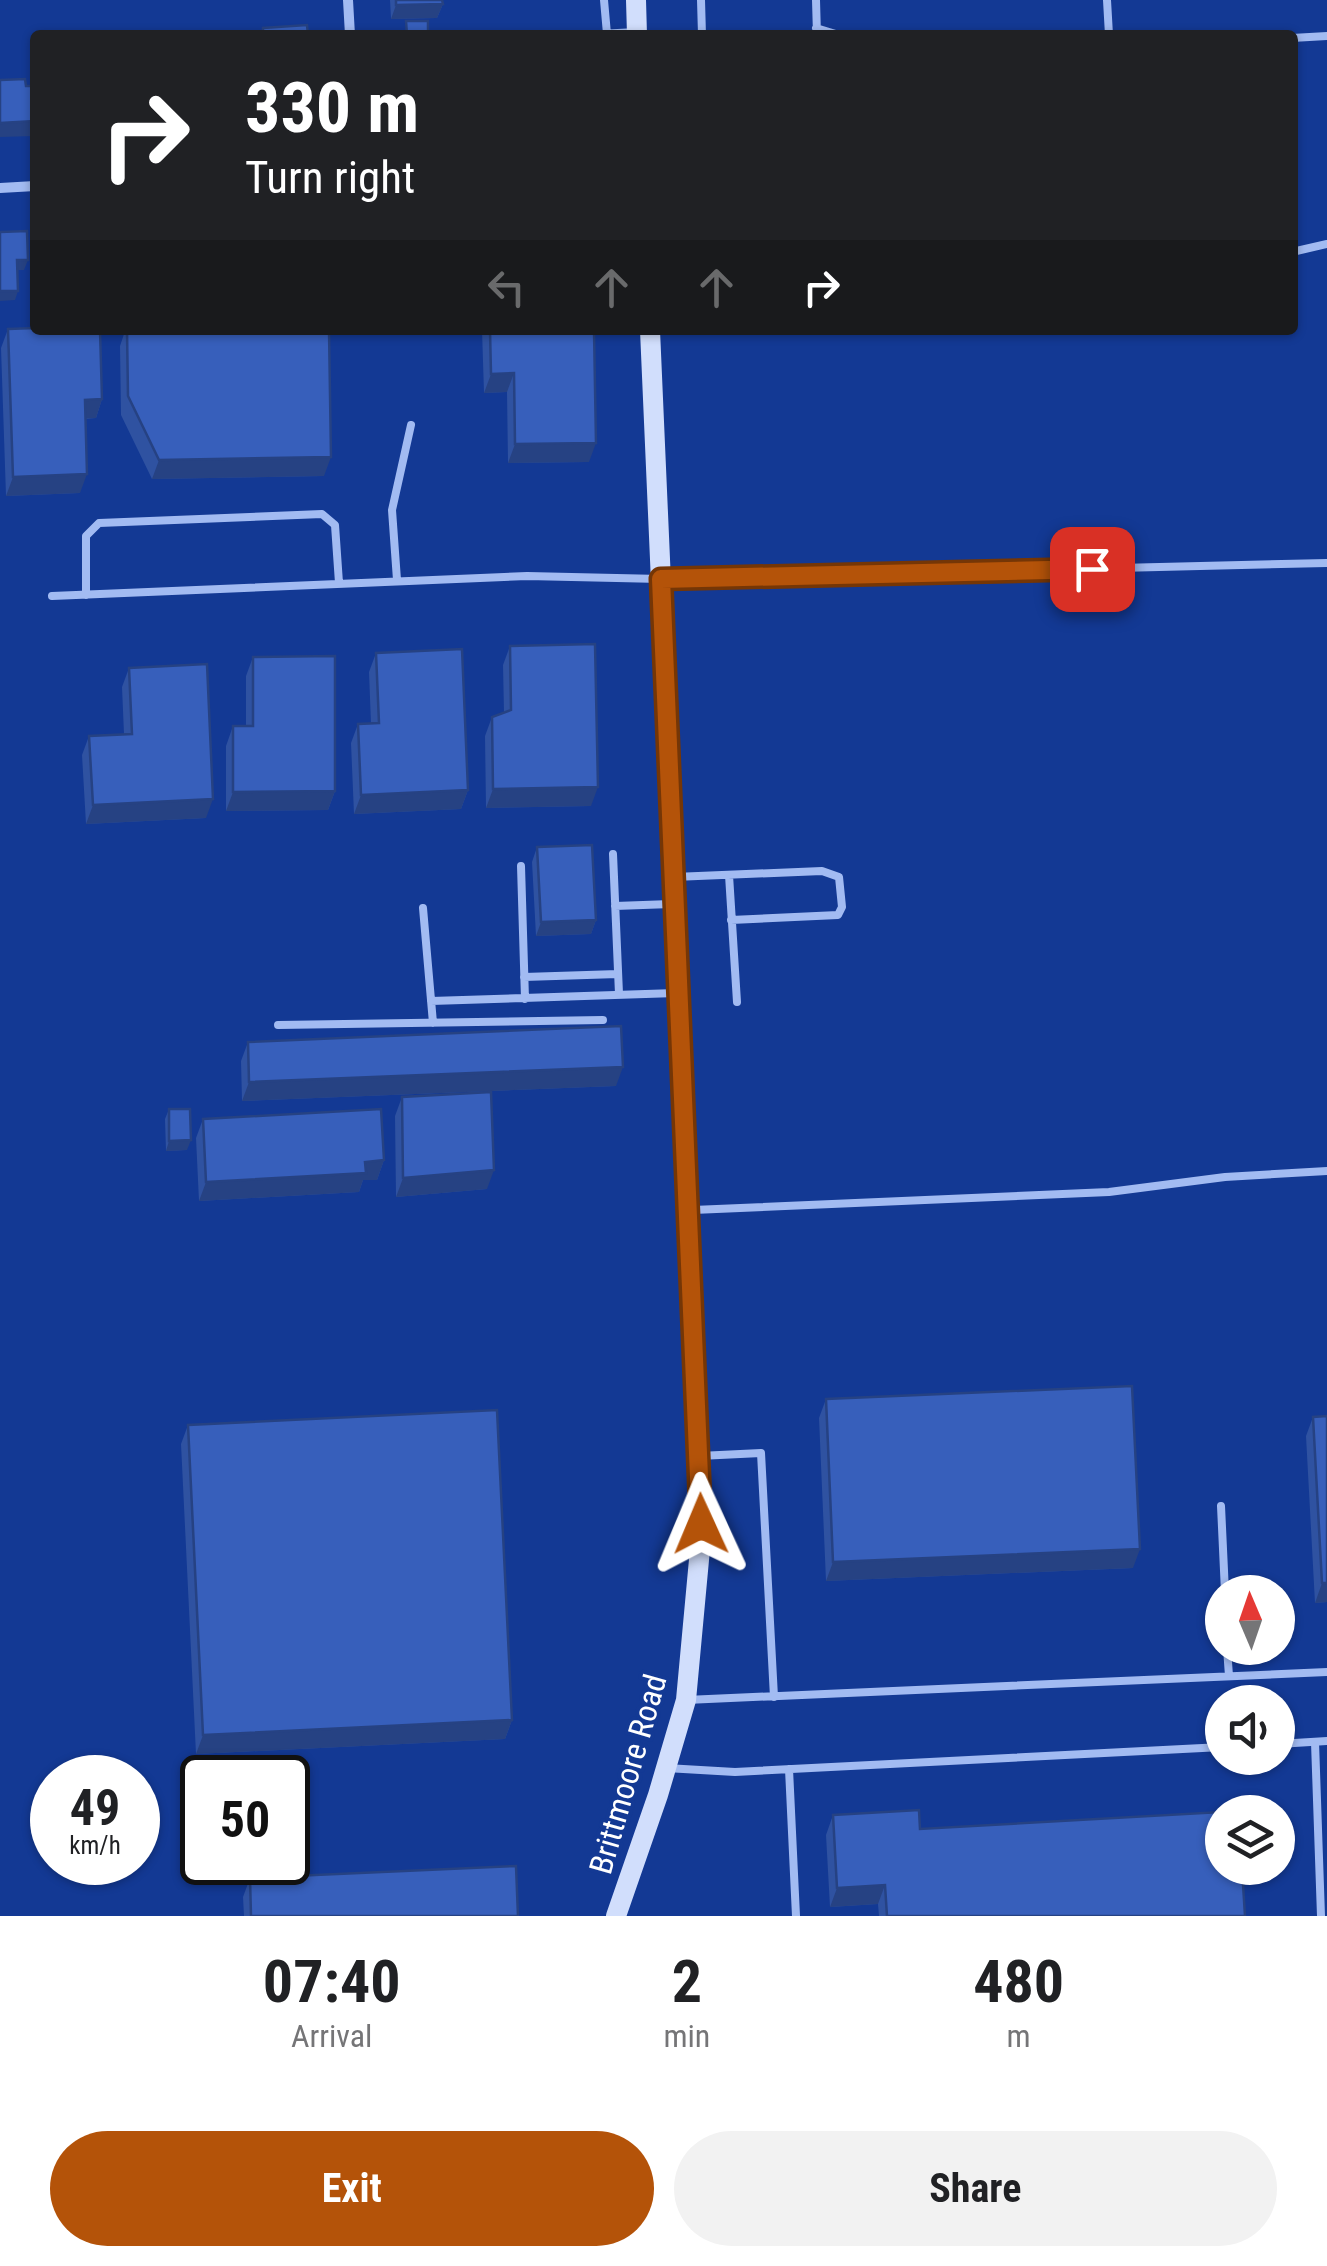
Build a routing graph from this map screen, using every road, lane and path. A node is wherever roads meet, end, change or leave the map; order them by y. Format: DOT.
graph roads {
  1 [pos="348,0"];
  2 [pos="604,0"];
  3 [pos="636,0"];
  4 [pos="701,0"];
  5 [pos="816,0"];
  6 [pos="1108,0"];
  7 [pos="350,30"];
  8 [pos="607,30"];
  9 [pos="637,30"];
  10 [pos="702,30"];
  11 [pos="817,30"];
  12 [pos="1109,30"];
  13 [pos="1327,36"];
  14 [pos="1298,38"];
  15 [pos="30,186"];
  16 [pos="0,188"];
  17 [pos="1327,244"];
  18 [pos="1298,251"];
  19 [pos="650,335"];
  20 [pos="412,425"];
  21 [pos="1327,563"];
  22 [pos="661,579"];
  23 [pos="397,580"];
  24 [pos="339,584"];
  25 [pos="86,595"];
  26 [pos="52,596"];
  27 [pos="613,854"];
  28 [pos="520,866"];
  29 [pos="729,875"];
  30 [pos="674,878"];
  31 [pos="675,904"];
  32 [pos="615,906"];
  33 [pos="423,908"];
  34 [pos="731,920"];
  35 [pos="618,974"];
  36 [pos="524,977"];
  37 [pos="619,994"];
  38 [pos="679,994"];
  39 [pos="525,999"];
  40 [pos="431,1000"];
  41 [pos="737,1002"];
  42 [pos="602,1020"];
  43 [pos="432,1022"];
  44 [pos="278,1025"];
  45 [pos="1327,1170"];
  46 [pos="688,1210"];
  47 [pos="699,1456"];
  48 [pos="1221,1506"];
  49 [pos="1224,1575"];
  50 [pos="1228,1665"];
  51 [pos="1327,1672"];
  52 [pos="1228,1676"];
  53 [pos="774,1696"];
  54 [pos="686,1700"];
  55 [pos="1327,1741"];
  56 [pos="1315,1742"];
  57 [pos="1295,1743"];
  58 [pos="1205,1748"];
  59 [pos="666,1768"];
  60 [pos="789,1770"];
  61 [pos="616,1916"];
  62 [pos="796,1916"];
  63 [pos="1321,1916"];
  1 -- 7 [label="street"];
  2 -- 8 [label="lane"];
  3 -- 9 [label="main road"];
  4 -- 10 [label="lane"];
  5 -- 11 [label="lane"];
  6 -- 12 [label="lane"];
  13 -- 14 [label="lane"];
  15 -- 16 [label="street"];
  17 -- 18 [label="lane"];
  19 -- 22 [label="main road, Brittmoore Road"];
  20 -- 23 [label="lane"];
  21 -- 22 [label="lane"];
  22 -- 23 [label="lane"];
  22 -- 30 [label="main road, Brittmoore Road"];
  23 -- 24 [label="lane"];
  24 -- 25 [label="lane"];
  24 -- 25 [label="lane"];
  25 -- 26 [label="lane"];
  27 -- 32 [label="lane"];
  28 -- 36 [label="lane"];
  29 -- 30 [label="lane"];
  29 -- 34 [label="lane"];
  29 -- 34 [label="lane"];
  30 -- 31 [label="main road, Brittmoore Road"];
  31 -- 32 [label="lane"];
  31 -- 38 [label="main road, Brittmoore Road"];
  32 -- 35 [label="lane"];
  33 -- 40 [label="lane"];
  34 -- 41 [label="lane"];
  35 -- 36 [label="lane"];
  35 -- 37 [label="lane"];
  36 -- 39 [label="lane"];
  37 -- 38 [label="lane"];
  37 -- 39 [label="lane"];
  38 -- 46 [label="main road, Brittmoore Road"];
  39 -- 40 [label="lane"];
  40 -- 43 [label="lane"];
  42 -- 43 [label="lane"];
  43 -- 44 [label="lane"];
  45 -- 46 [label="lane"];
  46 -- 47 [label="main road, Brittmoore Road"];
  47 -- 53 [label="lane"];
  47 -- 54 [label="main road, Brittmoore Road"];
  48 -- 49 [label="lane"];
  50 -- 52 [label="lane"];
  51 -- 52 [label="lane"];
  52 -- 53 [label="lane"];
  53 -- 54 [label="lane"];
  54 -- 59 [label="main road, Brittmoore Road"];
  55 -- 56 [label="lane"];
  56 -- 57 [label="lane"];
  56 -- 63 [label="lane"];
  58 -- 60 [label="lane"];
  59 -- 60 [label="lane"];
  59 -- 61 [label="main road, Brittmoore Road"];
  60 -- 62 [label="lane"];
}
